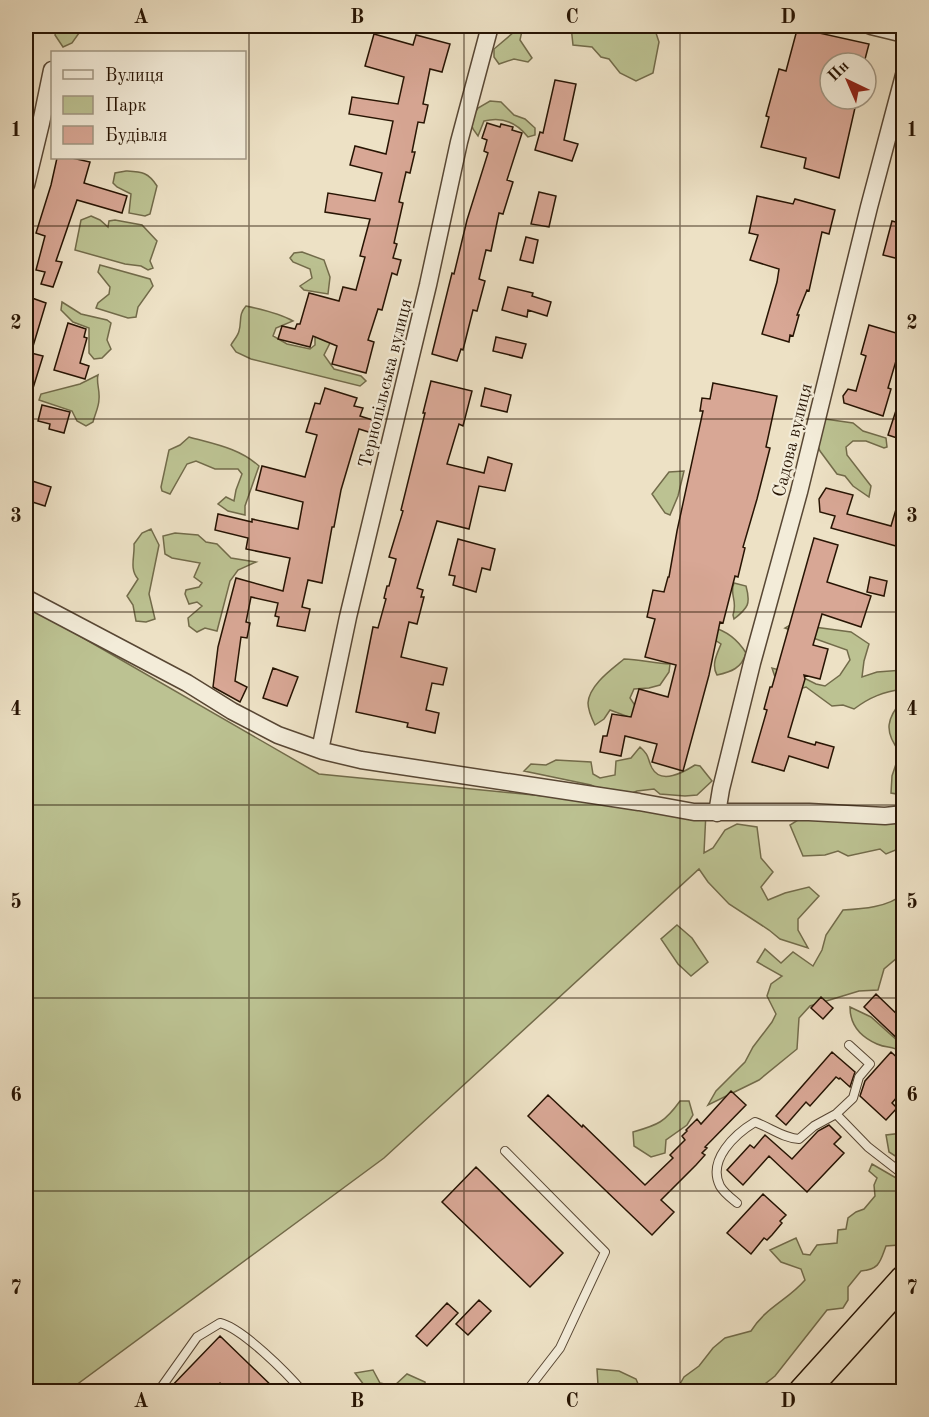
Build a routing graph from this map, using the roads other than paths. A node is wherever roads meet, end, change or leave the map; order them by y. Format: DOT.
graph roads {
  1 [pos="490,26"];
  2 [pos="871,26"];
  3 [pos="903,34"];
  4 [pos="51,75"];
  5 [pos="903,75"];
  6 [pos="26,185"];
  7 [pos="26,598"];
  8 [pos="320,750"];
  9 [pos="717,813"];
  10 [pos="903,814"];
  11 [pos="849,1045"];
  12 [pos="836,1114"];
  13 [pos="505,1151"];
  14 [pos="903,1175"];
  15 [pos="737,1203"];
  16 [pos="903,1280"];
  17 [pos="158,1392"];
  18 [pos="303,1392"];
  19 [pos="526,1392"];
  20 [pos="803,1392"];
  1 -- 8 [label="street, Тернопільська вулиця"];
  2 -- 3 [label="street"];
  4 -- 6 [label="street"];
  5 -- 9 [label="street, Садова вулиця"];
  7 -- 8 [label="street"];
  8 -- 9 [label="street"];
  9 -- 10 [label="street"];
  11 -- 12 [label="lane"];
  12 -- 14 [label="lane"];
  12 -- 15 [label="lane"];
  13 -- 19 [label="lane"];
  16 -- 20 [label="highway"];
  17 -- 18 [label="lane"];
}
